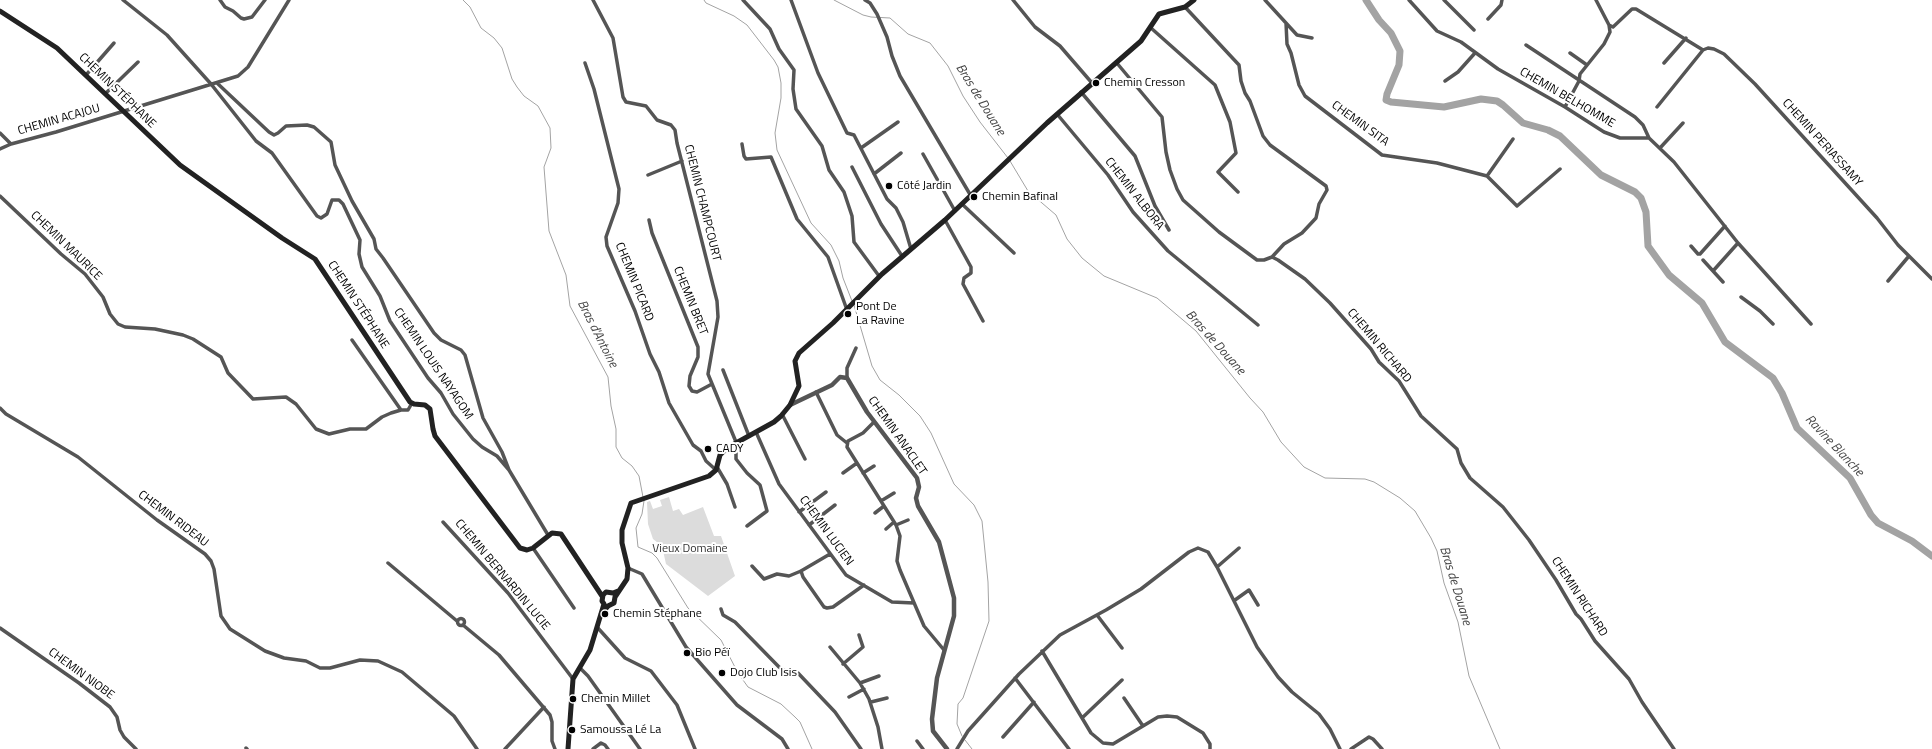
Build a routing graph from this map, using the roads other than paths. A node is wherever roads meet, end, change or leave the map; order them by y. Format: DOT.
graph roads {
  1 [pos="123,0"];
  2 [pos="220,0"];
  3 [pos="266,0"];
  4 [pos="289,0"];
  5 [pos="593,0"];
  6 [pos="744,0"];
  7 [pos="791,0"];
  8 [pos="865,0"];
  9 [pos="1013,0"];
  10 [pos="1194,0"];
  11 [pos="1265,0"];
  12 [pos="1409,0"];
  13 [pos="1444,0"];
  14 [pos="1502,0"];
  15 [pos="1596,0"];
  16 [pos="1185,7"];
  17 [pos="0,11"];
  18 [pos="1488,19"];
  19 [pos="1286,24"];
  20 [pos="1609,25"];
  21 [pos="1151,28"];
  22 [pos="1474,30"];
  23 [pos="1312,38"];
  24 [pos="1686,38"];
  25 [pos="114,43"];
  26 [pos="1526,45"];
  27 [pos="1703,50"];
  28 [pos="1475,53"];
  29 [pos="1570,53"];
  30 [pos="138,62"];
  31 [pos="1116,62"];
  32 [pos="585,63"];
  33 [pos="1664,63"];
  34 [pos="1587,65"];
  35 [pos="86,75"];
  36 [pos="1445,81"];
  37 [pos="1578,81"];
  38 [pos="217,83"];
  39 [pos="1092,83"];
  40 [pos="211,84"];
  41 [pos="1081,92"];
  42 [pos="106,93"];
  43 [pos="1565,107"];
  44 [pos="1657,107"];
  45 [pos="124,111"];
  46 [pos="1057,114"];
  47 [pos="898,122"];
  48 [pos="1684,123"];
  49 [pos="0,133"];
  50 [pos="1649,138"];
  51 [pos="1513,140"];
  52 [pos="11,144"];
  53 [pos="742,144"];
  54 [pos="860,148"];
  55 [pos="1660,148"];
  56 [pos="0,149"];
  57 [pos="901,153"];
  58 [pos="923,154"];
  59 [pos="682,161"];
  60 [pos="852,167"];
  61 [pos="1560,168"];
  62 [pos="874,174"];
  63 [pos="648,175"];
  64 [pos="1487,176"];
  65 [pos="1238,192"];
  66 [pos="0,196"];
  67 [pos="971,196"];
  68 [pos="352,201"];
  69 [pos="962,204"];
  70 [pos="344,206"];
  71 [pos="955,211"];
  72 [pos="648,220"];
  73 [pos="945,220"];
  74 [pos="1725,226"];
  75 [pos="1169,230"];
  76 [pos="1738,243"];
  77 [pos="1691,246"];
  78 [pos="911,249"];
  79 [pos="1014,253"];
  80 [pos="902,256"];
  81 [pos="1909,256"];
  82 [pos="1272,257"];
  83 [pos="1703,260"];
  84 [pos="1713,270"];
  85 [pos="879,276"];
  86 [pos="1932,279"];
  87 [pos="1888,281"];
  88 [pos="1723,282"];
  89 [pos="1741,297"];
  90 [pos="848,309"];
  91 [pos="983,321"];
  92 [pos="1773,324"];
  93 [pos="1811,324"];
  94 [pos="1258,325"];
  95 [pos="352,340"];
  96 [pos="856,348"];
  97 [pos="723,370"];
  98 [pos="847,378"];
  99 [pos="712,384"];
  100 [pos="816,392"];
  101 [pos="412,404"];
  102 [pos="790,405"];
  103 [pos="0,408"];
  104 [pos="401,410"];
  105 [pos="782,414"];
  106 [pos="874,422"];
  107 [pos="756,432"];
  108 [pos="748,436"];
  109 [pos="737,442"];
  110 [pos="847,443"];
  111 [pos="805,458"];
  112 [pos="857,463"];
  113 [pos="874,466"];
  114 [pos="717,469"];
  115 [pos="509,470"];
  116 [pos="843,473"];
  117 [pos="863,473"];
  118 [pos="826,492"];
  119 [pos="894,493"];
  120 [pos="881,502"];
  121 [pos="835,505"];
  122 [pos="884,506"];
  123 [pos="735,507"];
  124 [pos="799,512"];
  125 [pos="874,513"];
  126 [pos="908,520"];
  127 [pos="444,522"];
  128 [pos="895,524"];
  129 [pos="809,525"];
  130 [pos="747,526"];
  131 [pos="886,528"];
  132 [pos="548,534"];
  133 [pos="533,548"];
  134 [pos="1239,548"];
  135 [pos="830,554"];
  136 [pos="388,563"];
  137 [pos="752,566"];
  138 [pos="1217,566"];
  139 [pos="628,568"];
  140 [pos="801,571"];
  141 [pos="864,585"];
  142 [pos="1248,585"];
  143 [pos="1249,590"];
  144 [pos="602,593"];
  145 [pos="616,594"];
  146 [pos="1235,600"];
  147 [pos="914,603"];
  148 [pos="606,605"];
  149 [pos="1258,605"];
  150 [pos="574,608"];
  151 [pos="720,610"];
  152 [pos="1097,615"];
  153 [pos="597,627"];
  154 [pos="0,628"];
  155 [pos="859,635"];
  156 [pos="830,647"];
  157 [pos="1122,648"];
  158 [pos="944,650"];
  159 [pos="1042,651"];
  160 [pos="843,664"];
  161 [pos="580,668"];
  162 [pos="880,676"];
  163 [pos="1016,678"];
  164 [pos="573,679"];
  165 [pos="1122,680"];
  166 [pos="860,683"];
  167 [pos="864,689"];
  168 [pos="849,697"];
  169 [pos="887,698"];
  170 [pos="1124,698"];
  171 [pos="871,702"];
  172 [pos="1034,702"];
  173 [pos="544,707"];
  174 [pos="1082,718"];
  175 [pos="1143,726"];
  176 [pos="1003,737"];
  177 [pos="917,741"];
  178 [pos="136,749"];
  179 [pos="477,749"];
  180 [pos="505,749"];
  181 [pos="555,749"];
  182 [pos="568,749"];
  183 [pos="593,749"];
  184 [pos="608,749"];
  185 [pos="640,749"];
  186 [pos="696,749"];
  187 [pos="788,749"];
  188 [pos="861,749"];
  189 [pos="882,749"];
  190 [pos="923,749"];
  191 [pos="946,749"];
  192 [pos="957,749"];
  193 [pos="1069,749"];
  194 [pos="1210,749"];
  195 [pos="1340,749"];
  196 [pos="1351,749"];
  197 [pos="1382,749"];
  198 [pos="1674,749"];
  1 -- 40 [label="street"];
  2 -- 3 [label="street"];
  4 -- 38 [label="street, CHEMIN ACAJOU"];
  5 -- 59 [label="street, CHEMIN CHAMPCOURT"];
  6 -- 85 [label="street"];
  7 -- 54 [label="street"];
  8 -- 67 [label="street"];
  9 -- 39 [label="street"];
  10 -- 16 [label="main road"];
  11 -- 19 [label="street"];
  12 -- 28 [label="street, CHEMIN BELHOMME"];
  13 -- 22 [label="street"];
  14 -- 18 [label="street"];
  15 -- 20 [label="street"];
  16 -- 21 [label="main road"];
  16 -- 82 [label="street"];
  17 -- 35 [label="main road, CHEMIN STÉPHANE"];
  19 -- 23 [label="street"];
  19 -- 64 [label="street, CHEMIN SITA"];
  20 -- 24 [label="street, CHEMIN PERIASSAMY"];
  20 -- 34 [label="street"];
  21 -- 31 [label="main road"];
  21 -- 65 [label="street"];
  24 -- 27 [label="street, CHEMIN PERIASSAMY"];
  24 -- 33 [label="street"];
  25 -- 35 [label="street"];
  26 -- 37 [label="street"];
  27 -- 44 [label="street"];
  27 -- 81 [label="street, CHEMIN PERIASSAMY"];
  28 -- 36 [label="street"];
  28 -- 43 [label="street, CHEMIN BELHOMME"];
  29 -- 34 [label="street"];
  30 -- 42 [label="street"];
  31 -- 39 [label="main road"];
  31 -- 82 [label="street"];
  32 -- 114 [label="street, CHEMIN PICARD"];
  34 -- 37 [label="street"];
  35 -- 42 [label="main road, CHEMIN STÉPHANE"];
  37 -- 43 [label="street"];
  37 -- 50 [label="street"];
  38 -- 40 [label="street, CHEMIN ACAJOU"];
  38 -- 68 [label="street"];
  39 -- 41 [label="main road"];
  40 -- 45 [label="street, CHEMIN ACAJOU"];
  40 -- 70 [label="street"];
  41 -- 46 [label="main road"];
  41 -- 75 [label="street"];
  42 -- 45 [label="main road, CHEMIN STÉPHANE"];
  43 -- 50 [label="street, CHEMIN BELHOMME"];
  45 -- 52 [label="street, CHEMIN ACAJOU"];
  45 -- 101 [label="main road, CHEMIN STÉPHANE"];
  46 -- 67 [label="main road"];
  46 -- 94 [label="street, CHEMIN ALBORA"];
  47 -- 54 [label="street"];
  48 -- 55 [label="street"];
  49 -- 52 [label="street"];
  50 -- 55 [label="street"];
  51 -- 64 [label="street"];
  52 -- 56 [label="street, CHEMIN ACAJOU"];
  53 -- 90 [label="street"];
  54 -- 62 [label="street"];
  55 -- 74 [label="street"];
  57 -- 62 [label="street"];
  58 -- 71 [label="street"];
  59 -- 63 [label="street"];
  59 -- 99 [label="street, CHEMIN CHAMPCOURT"];
  60 -- 80 [label="street"];
  61 -- 64 [label="street"];
  62 -- 78 [label="street"];
  66 -- 104 [label="street, CHEMIN MAURICE"];
  67 -- 69 [label="main road"];
  68 -- 70 [label="street"];
  68 -- 115 [label="street"];
  69 -- 71 [label="main road"];
  69 -- 79 [label="street"];
  70 -- 115 [label="street, CHEMIN LOUIS NAYAGOM"];
  71 -- 73 [label="main road"];
  72 -- 99 [label="street, CHEMIN BRET"];
  73 -- 78 [label="main road"];
  73 -- 91 [label="street"];
  74 -- 76 [label="street"];
  74 -- 77 [label="street"];
  76 -- 84 [label="street"];
  76 -- 93 [label="street"];
  78 -- 80 [label="main road"];
  80 -- 85 [label="main road"];
  81 -- 86 [label="street, CHEMIN PERIASSAMY"];
  81 -- 87 [label="street"];
  82 -- 198 [label="street, CHEMIN RICHARD"];
  83 -- 84 [label="street"];
  84 -- 88 [label="street"];
  85 -- 90 [label="main road"];
  89 -- 92 [label="street"];
  90 -- 102 [label="main road"];
  95 -- 104 [label="street"];
  96 -- 98 [label="street"];
  97 -- 108 [label="street"];
  98 -- 100 [label="street"];
  98 -- 106 [label="street, CHEMIN ANACLET"];
  99 -- 109 [label="street, CHEMIN CHAMPCOURT"];
  100 -- 102 [label="street"];
  100 -- 110 [label="street"];
  101 -- 104 [label="street, CHEMIN MAURICE"];
  101 -- 133 [label="main road"];
  102 -- 105 [label="main road"];
  103 -- 179 [label="street, CHEMIN RIDEAU"];
  105 -- 107 [label="main road"];
  105 -- 111 [label="street"];
  106 -- 110 [label="street"];
  106 -- 158 [label="street, CHEMIN ANACLET"];
  107 -- 108 [label="main road"];
  107 -- 124 [label="street, CHEMIN LUCIEN"];
  108 -- 109 [label="main road"];
  109 -- 114 [label="main road"];
  109 -- 130 [label="street"];
  110 -- 112 [label="street"];
  112 -- 116 [label="street"];
  112 -- 117 [label="street"];
  113 -- 117 [label="street"];
  114 -- 123 [label="street, CHEMIN PICARD"];
  114 -- 139 [label="main road"];
  115 -- 132 [label="street"];
  117 -- 120 [label="street"];
  118 -- 124 [label="street"];
  119 -- 120 [label="street"];
  120 -- 122 [label="street"];
  121 -- 129 [label="street"];
  122 -- 125 [label="street"];
  122 -- 128 [label="street"];
  124 -- 129 [label="street, CHEMIN LUCIEN"];
  126 -- 128 [label="street"];
  127 -- 164 [label="street, CHEMIN BERNARDIN LUCIE"];
  128 -- 131 [label="street"];
  128 -- 147 [label="street"];
  129 -- 135 [label="street, CHEMIN LUCIEN"];
  132 -- 133 [label="main road"];
  132 -- 144 [label="main road"];
  133 -- 150 [label="street"];
  134 -- 138 [label="street"];
  135 -- 140 [label="street"];
  135 -- 141 [label="street, CHEMIN LUCIEN"];
  136 -- 173 [label="street"];
  137 -- 140 [label="street"];
  138 -- 146 [label="street"];
  138 -- 152 [label="street"];
  139 -- 145 [label="main road"];
  139 -- 187 [label="street"];
  140 -- 141 [label="street"];
  141 -- 147 [label="street, CHEMIN LUCIEN"];
  142 -- 143 [label="street"];
  143 -- 146 [label="street"];
  143 -- 149 [label="street"];
  144 -- 145 [label="main road"];
  144 -- 148 [label="main road"];
  145 -- 148 [label="main road"];
  146 -- 195 [label="street"];
  147 -- 158 [label="street"];
  148 -- 153 [label="main road"];
  151 -- 188 [label="street"];
  152 -- 157 [label="street"];
  152 -- 159 [label="street"];
  153 -- 161 [label="main road"];
  153 -- 186 [label="street"];
  154 -- 178 [label="street, CHEMIN NIOBE"];
  155 -- 160 [label="street"];
  156 -- 160 [label="street"];
  158 -- 191 [label="street, CHEMIN ANACLET"];
  159 -- 163 [label="street"];
  159 -- 174 [label="street"];
  160 -- 166 [label="street"];
  161 -- 164 [label="main road"];
  161 -- 185 [label="street"];
  162 -- 166 [label="street"];
  163 -- 172 [label="street"];
  163 -- 192 [label="street"];
  164 -- 182 [label="main road"];
  165 -- 174 [label="street"];
  166 -- 167 [label="street"];
  167 -- 168 [label="street"];
  167 -- 171 [label="street"];
  169 -- 171 [label="street"];
  170 -- 175 [label="street"];
  171 -- 189 [label="street"];
  172 -- 176 [label="street"];
  172 -- 193 [label="street"];
  173 -- 180 [label="street"];
  173 -- 181 [label="street"];
  174 -- 175 [label="street"];
  175 -- 194 [label="street"];
  177 -- 190 [label="street"];
  183 -- 184 [label="street"];
  196 -- 197 [label="street"];
}
